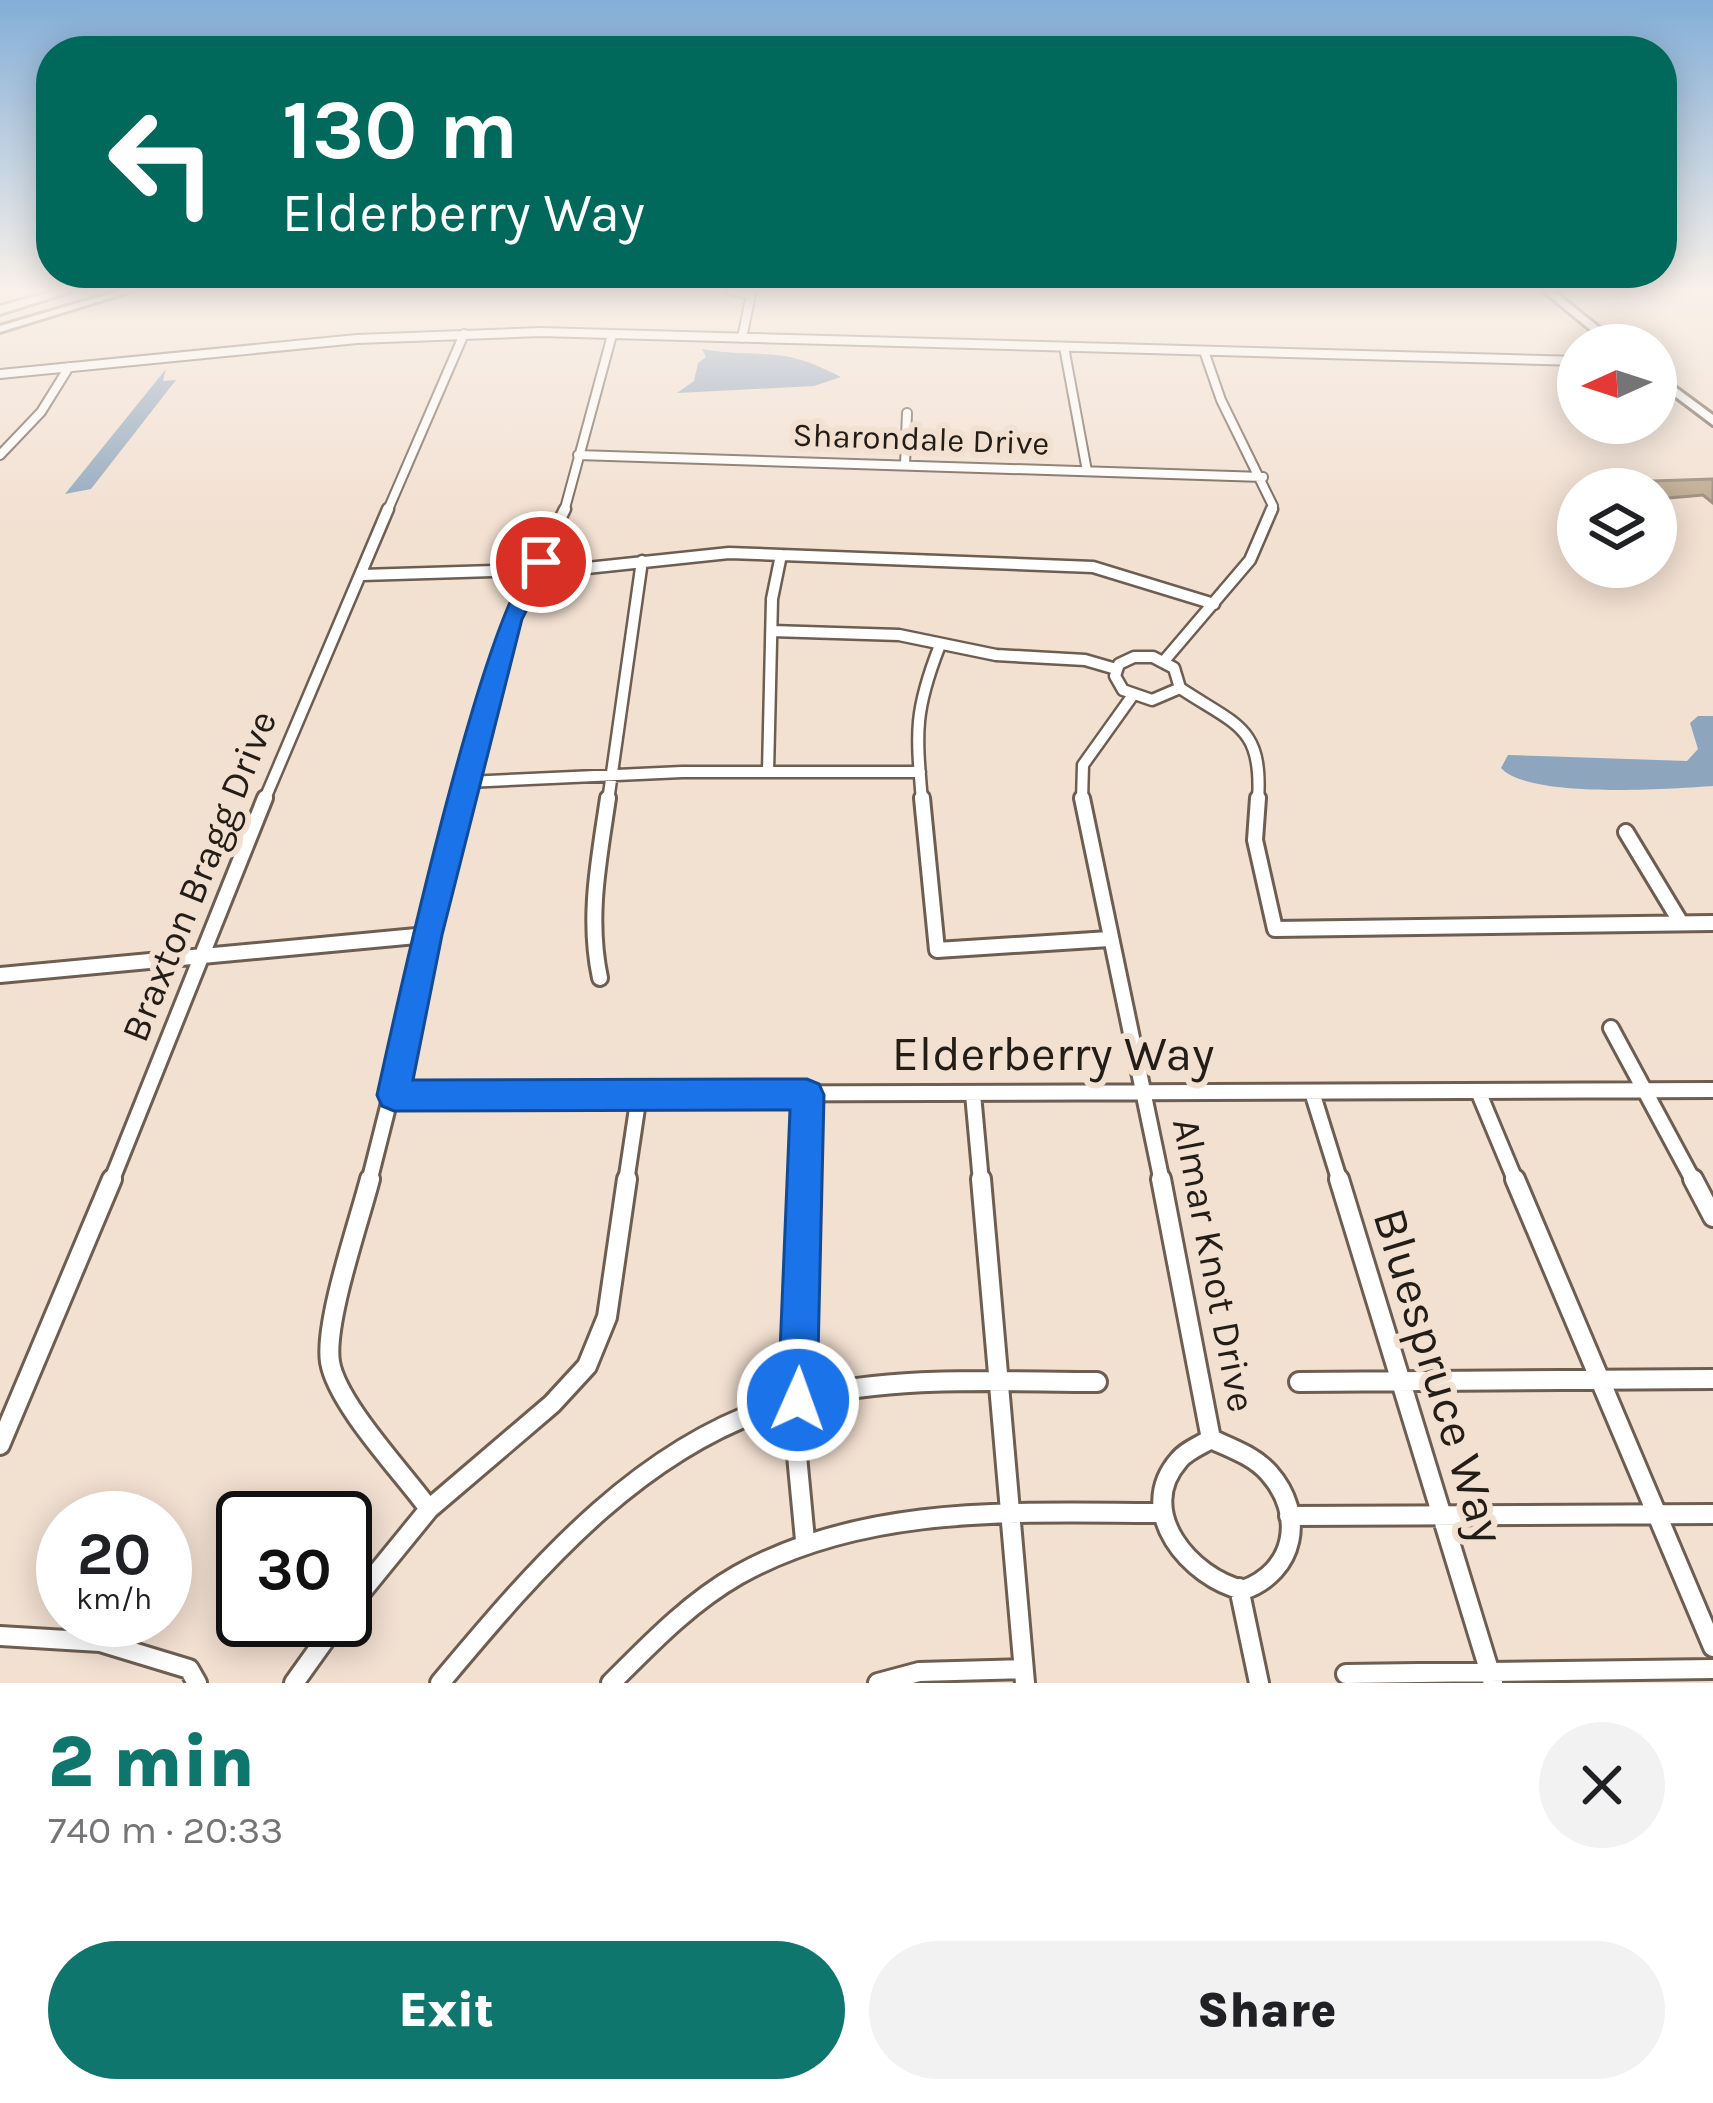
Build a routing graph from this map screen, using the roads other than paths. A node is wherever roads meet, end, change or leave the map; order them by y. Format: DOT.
graph roads {
  1 [pos="44,370"];
  2 [pos="67,370"];
  3 [pos="449,370"];
  4 [pos="602,370"];
  5 [pos="1068,370"];
  6 [pos="1211,370"];
  7 [pos="0,374"];
  8 [pos="1677,393"];
  9 [pos="907,413"];
  10 [pos="1713,421"];
  11 [pos="0,455"];
  12 [pos="578,455"];
  13 [pos="904,466"];
  14 [pos="1087,471"];
  15 [pos="1263,477"];
  16 [pos="781,555"];
  17 [pos="642,561"];
  18 [pos="536,570"];
  19 [pos="362,575"];
  20 [pos="1214,604"];
  21 [pos="772,631"];
  22 [pos="940,645"];
  23 [pos="1164,661"];
  24 [pos="1116,669"];
  25 [pos="1180,688"];
  26 [pos="1132,695"];
  27 [pos="767,772"];
  28 [pos="920,772"];
  29 [pos="611,776"];
  30 [pos="467,782"];
  31 [pos="1626,832"];
  32 [pos="1682,923"];
  33 [pos="1713,923"];
  34 [pos="427,935"];
  35 [pos="1109,939"];
  36 [pos="200,957"];
  37 [pos="0,975"];
  38 [pos="600,978"];
  39 [pos="1610,1028"];
  40 [pos="1645,1090"];
  41 [pos="1713,1090"];
  42 [pos="1478,1091"];
  43 [pos="1312,1092"];
  44 [pos="1145,1093"];
  45 [pos="973,1094"];
  46 [pos="394,1095"];
  47 [pos="639,1095"];
  48 [pos="807,1095"];
  49 [pos="1713,1217"];
  50 [pos="1713,1379"];
  51 [pos="1600,1380"];
  52 [pos="1097,1382"];
  53 [pos="1300,1382"];
  54 [pos="1400,1382"];
  55 [pos="999,1383"];
  56 [pos="798,1400"];
  57 [pos="1211,1439"];
  58 [pos="0,1445"];
  59 [pos="429,1509"];
  60 [pos="1010,1514"];
  61 [pos="1163,1514"];
  62 [pos="1657,1514"];
  63 [pos="1713,1514"];
  64 [pos="1441,1515"];
  65 [pos="1289,1516"];
  66 [pos="805,1540"];
  67 [pos="372,1579"];
  68 [pos="1239,1588"];
  69 [pos="0,1636"];
  70 [pos="320,1647"];
  71 [pos="1713,1647"];
  72 [pos="1713,1670"];
  73 [pos="1346,1674"];
  74 [pos="1024,1676"];
  75 [pos="1491,1676"];
  76 [pos="197,1683"];
  77 [pos="294,1683"];
  78 [pos="440,1683"];
  79 [pos="611,1683"];
  80 [pos="878,1683"];
  81 [pos="1259,1683"];
  1 -- 7 [label="street"];
  2 -- 11 [label="street"];
  3 -- 19 [label="street, Braxton Bragg Drive"];
  4 -- 12 [label="street"];
  5 -- 14 [label="street"];
  6 -- 15 [label="street"];
  8 -- 10 [label="main road"];
  9 -- 13 [label="street"];
  12 -- 13 [label="street, Sharondale Drive"];
  12 -- 18 [label="street"];
  13 -- 14 [label="street, Sharondale Drive"];
  14 -- 15 [label="street, Sharondale Drive"];
  15 -- 20 [label="street"];
  16 -- 17 [label="street"];
  16 -- 20 [label="street"];
  16 -- 21 [label="street"];
  17 -- 18 [label="street"];
  17 -- 29 [label="street"];
  18 -- 19 [label="street"];
  18 -- 30 [label="street"];
  19 -- 36 [label="street, Braxton Bragg Drive"];
  20 -- 23 [label="street"];
  21 -- 22 [label="street"];
  21 -- 27 [label="street"];
  22 -- 24 [label="street"];
  22 -- 28 [label="street"];
  23 -- 24 [label="street"];
  23 -- 25 [label="street"];
  24 -- 26 [label="street"];
  25 -- 26 [label="street"];
  25 -- 32 [label="street"];
  26 -- 35 [label="street, Almar Knot Drive"];
  27 -- 28 [label="street"];
  27 -- 29 [label="street"];
  28 -- 35 [label="street"];
  29 -- 30 [label="street"];
  29 -- 38 [label="street"];
  30 -- 34 [label="street"];
  31 -- 32 [label="street"];
  32 -- 33 [label="street"];
  34 -- 36 [label="street"];
  34 -- 46 [label="street"];
  35 -- 44 [label="street, Almar Knot Drive"];
  36 -- 37 [label="street"];
  36 -- 58 [label="street, Braxton Bragg Drive"];
  39 -- 40 [label="street"];
  40 -- 41 [label="street, Elderberry Way"];
  40 -- 42 [label="street, Elderberry Way"];
  40 -- 49 [label="street"];
  42 -- 43 [label="street, Elderberry Way"];
  42 -- 51 [label="street"];
  43 -- 44 [label="street, Elderberry Way"];
  43 -- 54 [label="street, Bluespruce Way"];
  44 -- 45 [label="street, Elderberry Way"];
  44 -- 57 [label="street, Almar Knot Drive"];
  45 -- 48 [label="street, Elderberry Way"];
  45 -- 55 [label="street"];
  46 -- 47 [label="street, Elderberry Way"];
  46 -- 59 [label="street"];
  47 -- 48 [label="street, Elderberry Way"];
  47 -- 59 [label="street"];
  48 -- 56 [label="street"];
  50 -- 51 [label="street"];
  51 -- 54 [label="street"];
  51 -- 62 [label="street"];
  52 -- 55 [label="street"];
  53 -- 54 [label="street"];
  54 -- 64 [label="street, Bluespruce Way"];
  55 -- 56 [label="street"];
  55 -- 60 [label="street"];
  56 -- 66 [label="street"];
  56 -- 78 [label="street"];
  57 -- 61 [label="street"];
  57 -- 65 [label="street"];
  59 -- 67 [label="street"];
  60 -- 61 [label="street"];
  60 -- 66 [label="street"];
  60 -- 74 [label="street"];
  61 -- 68 [label="street"];
  62 -- 63 [label="street"];
  62 -- 64 [label="street"];
  62 -- 71 [label="street"];
  64 -- 65 [label="street"];
  64 -- 75 [label="street, Bluespruce Way"];
  65 -- 68 [label="street"];
  66 -- 79 [label="street"];
  68 -- 81 [label="street"];
  69 -- 76 [label="street"];
  70 -- 77 [label="street"];
  72 -- 75 [label="street"];
  73 -- 75 [label="street"];
  74 -- 80 [label="street"];
}
